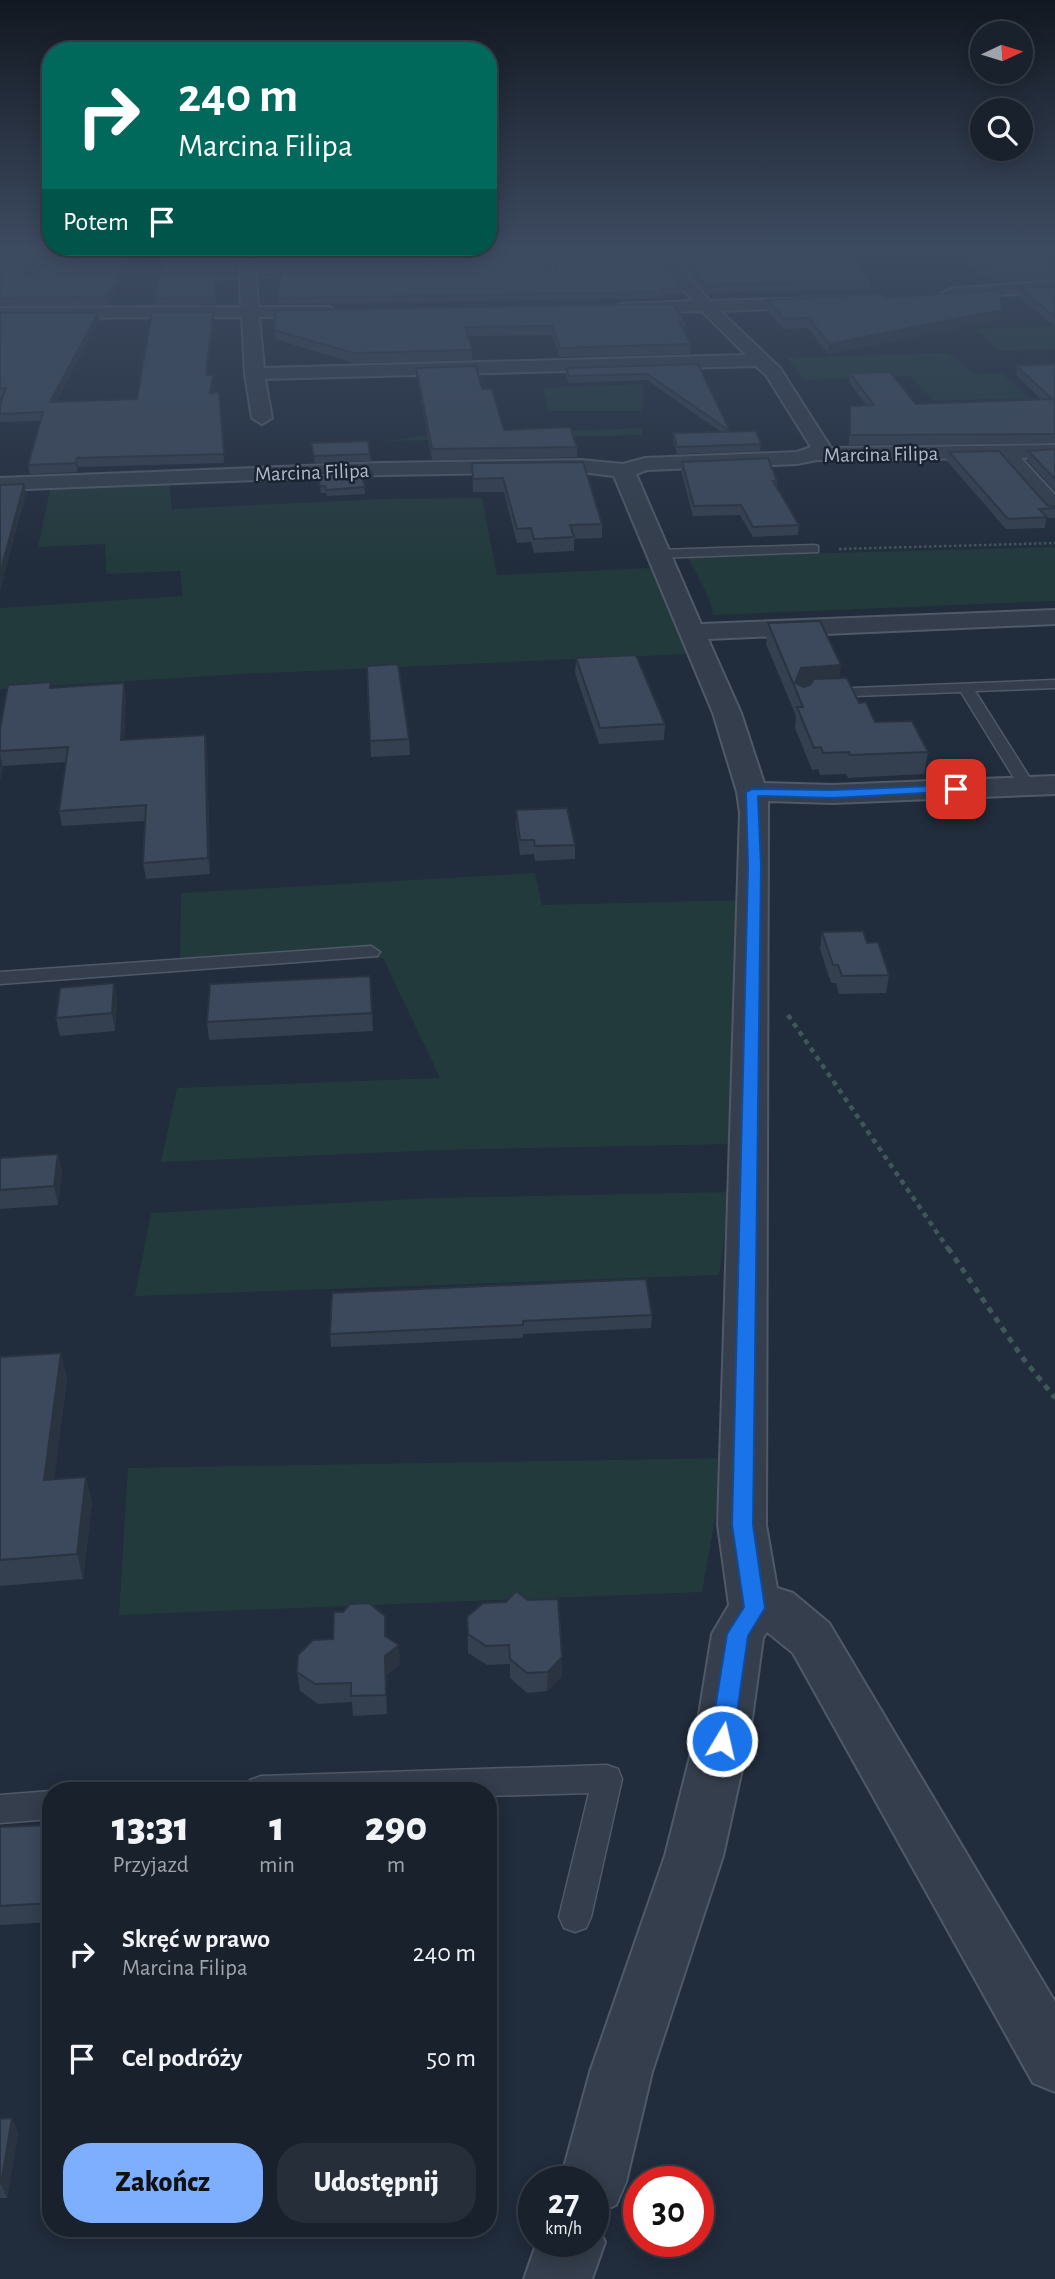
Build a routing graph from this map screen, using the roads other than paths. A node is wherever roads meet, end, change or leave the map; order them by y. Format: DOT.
graph roads {
  1 [pos="253,352"];
  2 [pos="753,352"];
  3 [pos="761,360"];
  4 [pos="254,374"];
  5 [pos="262,418"];
  6 [pos="1055,450"];
  7 [pos="1005,452"];
  8 [pos="817,454"];
  9 [pos="625,471"];
  10 [pos="0,484"];
  11 [pos="1055,508"];
  12 [pos="814,549"];
  13 [pos="659,554"];
  14 [pos="1055,617"];
  15 [pos="693,632"];
  16 [pos="1055,684"];
  17 [pos="965,687"];
  18 [pos="817,693"];
  19 [pos="1041,785"];
  20 [pos="754,806"];
  21 [pos="371,952"];
  22 [pos="0,978"];
  23 [pos="755,1608"];
  24 [pos="497,1782"];
  25 [pos="42,1806"];
  26 [pos="0,1809"];
  27 [pos="575,1917"];
  28 [pos="1055,2061"];
  29 [pos="597,2166"];
  30 [pos="566,2257"];
  31 [pos="558,2279"];
  1 -- 4 [label="street"];
  2 -- 3 [label="street"];
  3 -- 4 [label="street"];
  3 -- 8 [label="street"];
  4 -- 5 [label="street"];
  6 -- 7 [label="street, Marcina Filipa"];
  7 -- 8 [label="street, Marcina Filipa"];
  7 -- 11 [label="street"];
  8 -- 9 [label="street, Marcina Filipa"];
  9 -- 10 [label="street, Marcina Filipa"];
  9 -- 13 [label="street"];
  12 -- 13 [label="lane"];
  13 -- 15 [label="street"];
  14 -- 15 [label="street"];
  15 -- 20 [label="street"];
  16 -- 17 [label="lane"];
  17 -- 18 [label="lane"];
  17 -- 19 [label="lane"];
  19 -- 20 [label="street"];
  20 -- 23 [label="street"];
  21 -- 22 [label="lane"];
  23 -- 28 [label="street"];
  23 -- 29 [label="street"];
  24 -- 27 [label="lane"];
  25 -- 26 [label="lane"];
  30 -- 31 [label="street"];
}
